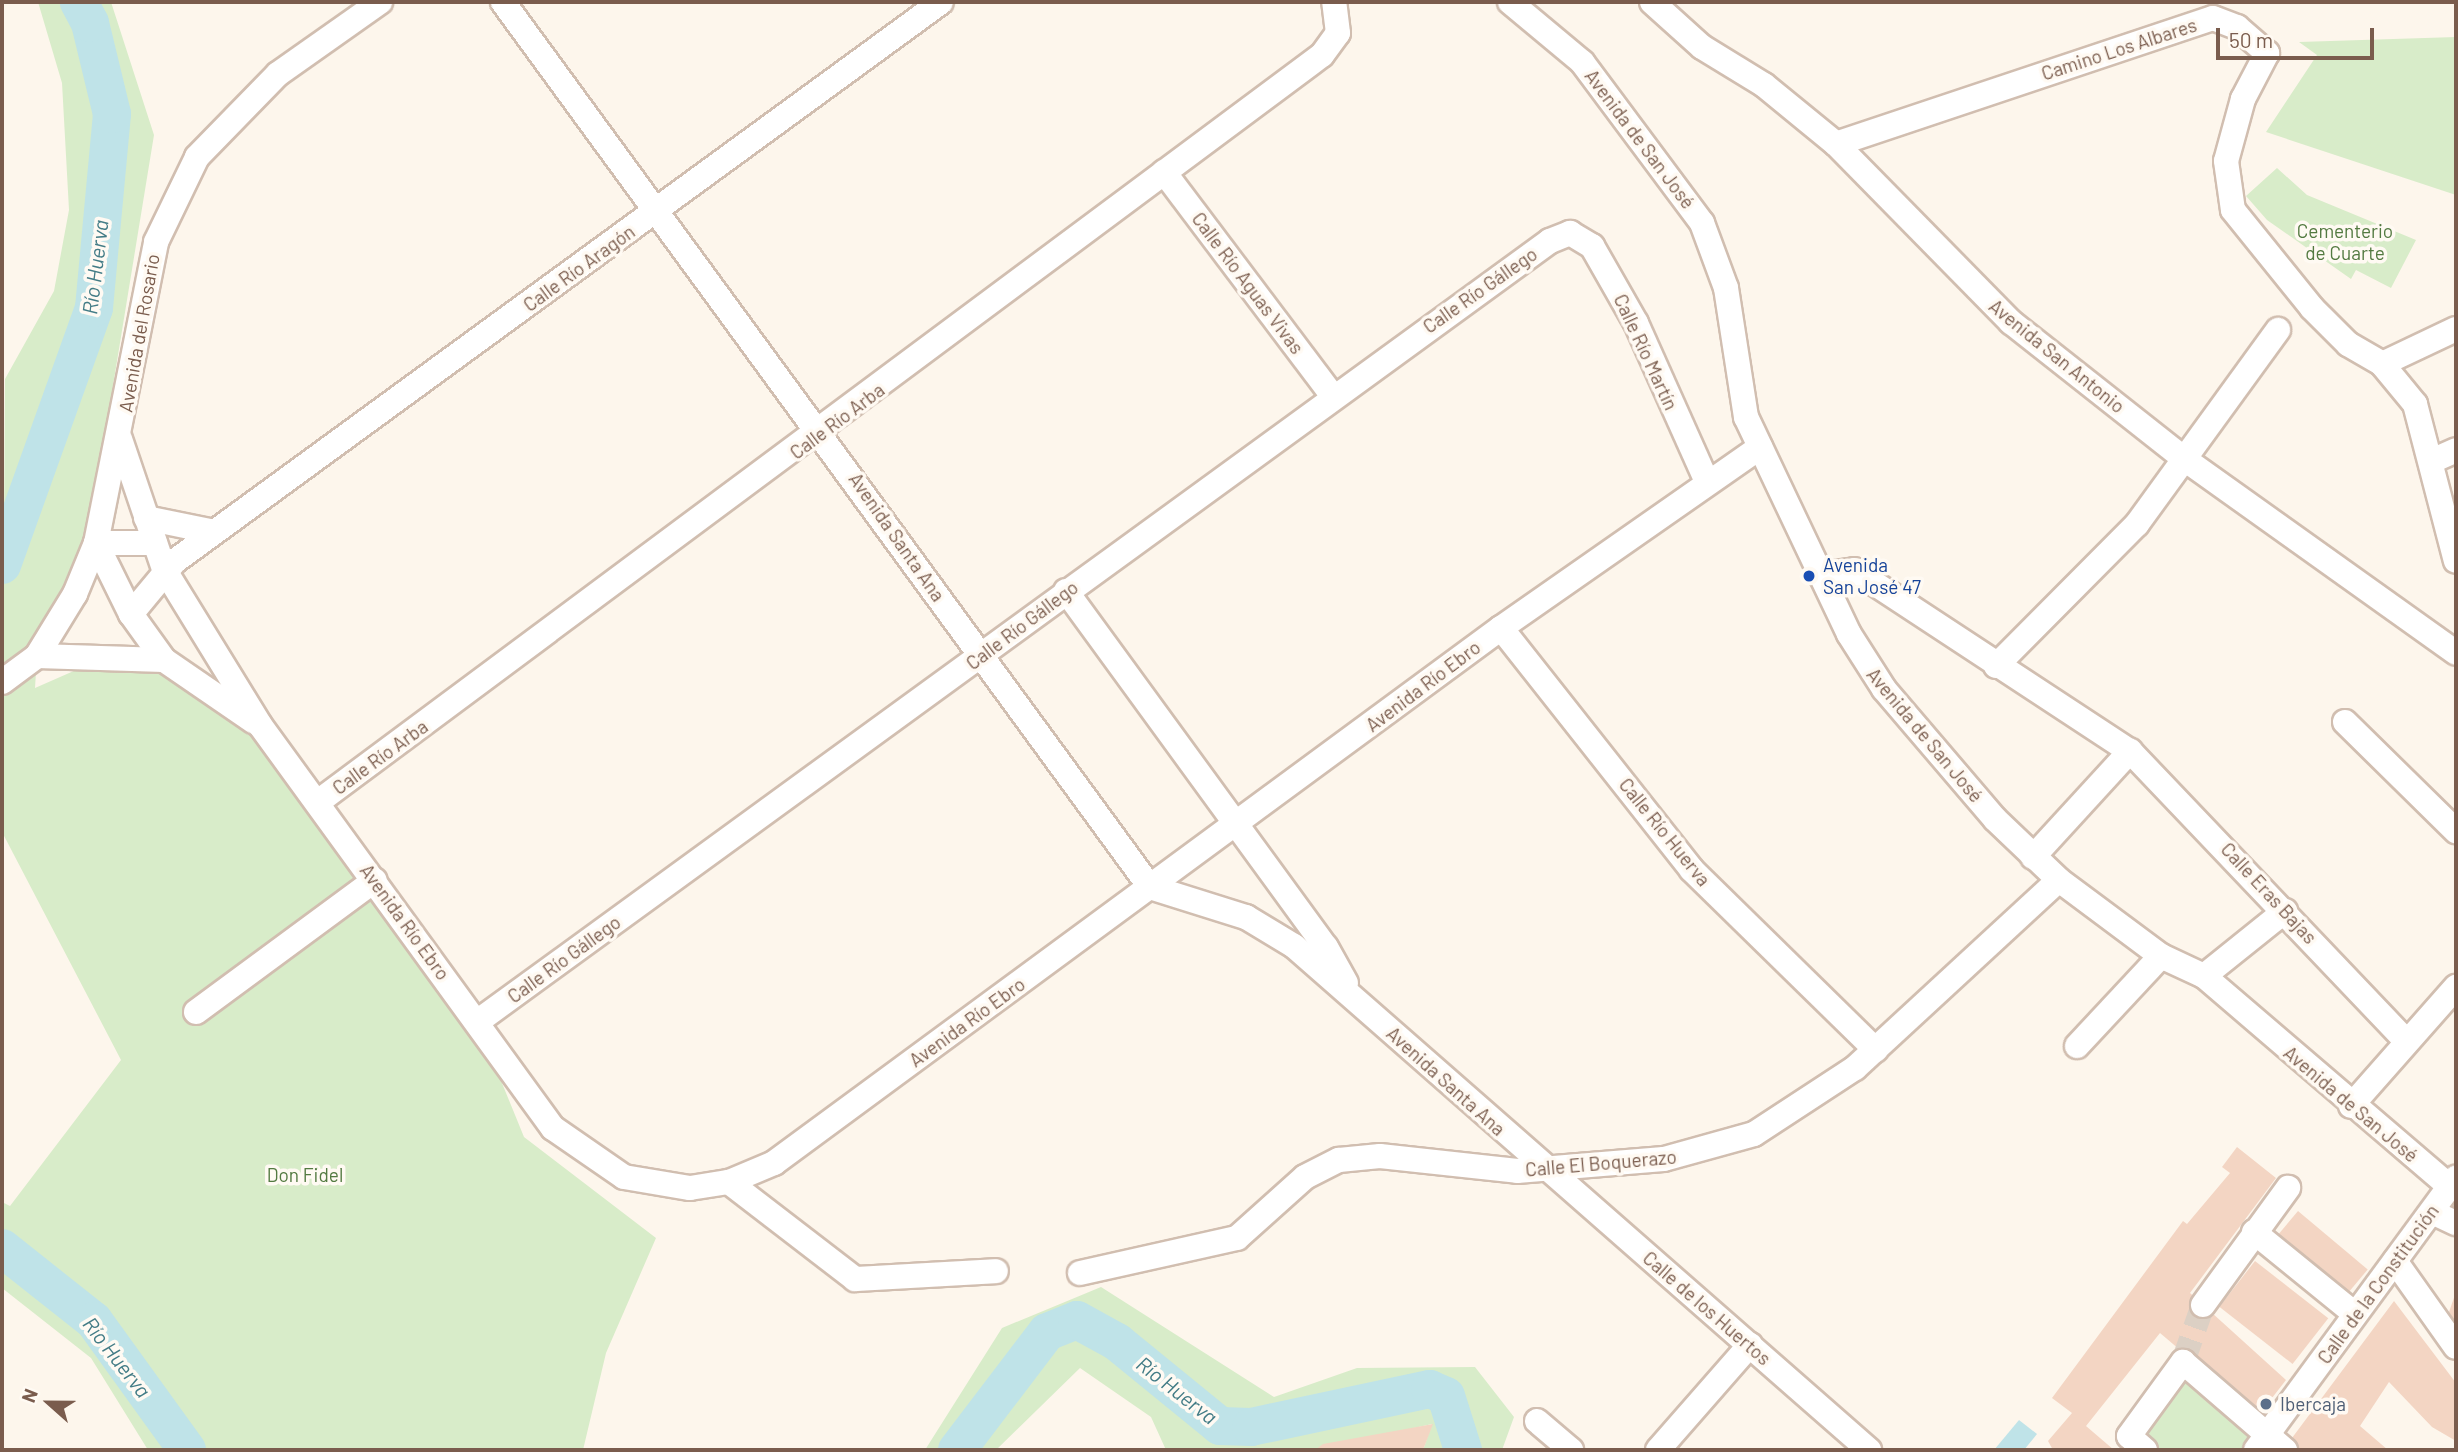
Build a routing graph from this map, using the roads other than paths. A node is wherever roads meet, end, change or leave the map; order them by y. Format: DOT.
graph roads {
  1 [pos="380,2"];
  2 [pos="503,2"];
  3 [pos="941,2"];
  4 [pos="1510,2"];
  5 [pos="1652,2"];
  6 [pos="1337,13"];
  7 [pos="1836,144"];
  8 [pos="1164,172"];
  9 [pos="658,211"];
  10 [pos="1570,233"];
  11 [pos="2456,329"];
  12 [pos="2278,330"];
  13 [pos="2382,364"];
  14 [pos="1332,395"];
  15 [pos="823,433"];
  16 [pos="120,439"];
  17 [pos="1760,447"];
  18 [pos="2445,455"];
  19 [pos="2183,458"];
  20 [pos="1707,482"];
  21 [pos="146,518"];
  22 [pos="214,532"];
  23 [pos="96,543"];
  24 [pos="155,543"];
  25 [pos="2456,561"];
  26 [pos="164,569"];
  27 [pos="1820,575"];
  28 [pos="1066,591"];
  29 [pos="131,614"];
  30 [pos="1501,628"];
  31 [pos="2456,653"];
  32 [pos="37,656"];
  33 [pos="982,657"];
  34 [pos="164,660"];
  35 [pos="1996,666"];
  36 [pos="2,682"];
  37 [pos="2345,722"];
  38 [pos="260,725"];
  39 [pos="2130,751"];
  40 [pos="318,802"];
  41 [pos="1237,825"];
  42 [pos="2456,831"];
  43 [pos="2033,857"];
  44 [pos="375,880"];
  45 [pos="2059,880"];
  46 [pos="1150,887"];
  47 [pos="2285,911"];
  48 [pos="2161,956"];
  49 [pos="2204,976"];
  50 [pos="2456,987"];
  51 [pos="1352,993"];
  52 [pos="196,1012"];
  53 [pos="477,1022"];
  54 [pos="2404,1039"];
  55 [pos="2077,1046"];
  56 [pos="1876,1050"];
  57 [pos="2351,1105"];
  58 [pos="1543,1167"];
  59 [pos="729,1182"];
  60 [pos="2453,1182"];
  61 [pos="2288,1188"];
  62 [pos="2432,1212"];
  63 [pos="2456,1223"];
  64 [pos="2254,1232"];
  65 [pos="2395,1261"];
  66 [pos="996,1271"];
  67 [pos="1080,1273"];
  68 [pos="2203,1305"];
  69 [pos="2356,1314"];
  70 [pos="1750,1345"];
  71 [pos="2456,1347"];
  72 [pos="1537,1421"];
  73 [pos="2270,1445"];
  74 [pos="1571,1450"];
  75 [pos="1658,1450"];
  76 [pos="1869,1450"];
  77 [pos="2145,1450"];
  1 -- 16 [label="street, Avenida del Rosario"];
  2 -- 9 [label="street, Avenida Santa Ana"];
  3 -- 9 [label="street, Calle Río Aragón"];
  4 -- 17 [label="street, Avenida de San José"];
  5 -- 7 [label="street, Avenida San Antonio"];
  6 -- 8 [label="street, Calle Río Arba"];
  7 -- 13 [label="street, Camino Los Albares"];
  7 -- 19 [label="street, Avenida San Antonio"];
  8 -- 14 [label="street, Calle Río Aguas Vivas"];
  8 -- 15 [label="street, Calle Río Arba"];
  9 -- 15 [label="street, Avenida Santa Ana"];
  9 -- 22 [label="street, Calle Río Aragón"];
  10 -- 14 [label="street, Calle Río Gállego"];
  10 -- 20 [label="street, Calle Río Martín"];
  11 -- 13 [label="street"];
  12 -- 19 [label="street"];
  13 -- 18 [label="street, Camino Los Albares"];
  14 -- 28 [label="street, Calle Río Gállego"];
  15 -- 33 [label="street, Avenida Santa Ana"];
  15 -- 40 [label="street, Calle Río Arba"];
  16 -- 21 [label="street, Avenida Río Ebro"];
  16 -- 23 [label="street, Avenida del Rosario"];
  17 -- 20 [label="street, Avenida Río Ebro"];
  17 -- 27 [label="street, Avenida de San José"];
  18 -- 25 [label="street, Camino Los Albares"];
  19 -- 31 [label="street, Avenida San Antonio"];
  19 -- 35 [label="street"];
  20 -- 30 [label="street, Avenida Río Ebro"];
  21 -- 22 [label="street"];
  21 -- 24 [label="street, Avenida Río Ebro"];
  22 -- 26 [label="street, Calle Río Aragón"];
  23 -- 24 [label="street"];
  23 -- 29 [label="street, Avenida Río Ebro"];
  23 -- 32 [label="street, Avenida del Rosario"];
  24 -- 26 [label="street, Avenida Río Ebro"];
  26 -- 29 [label="street, Calle Río Aragón"];
  26 -- 38 [label="street, Avenida Río Ebro"];
  27 -- 35 [label="street, Calle Eras Bajas"];
  27 -- 43 [label="street, Avenida de San José"];
  28 -- 33 [label="street, Calle Río Gállego"];
  28 -- 41 [label="street, Avenida Santa Ana"];
  29 -- 34 [label="street, Avenida Río Ebro"];
  30 -- 41 [label="street, Avenida Río Ebro"];
  30 -- 56 [label="street, Calle Río Huerva"];
  32 -- 34 [label="street"];
  32 -- 36 [label="street, Avenida del Rosario"];
  33 -- 46 [label="street, Avenida Santa Ana"];
  33 -- 53 [label="street, Calle Río Gállego"];
  34 -- 38 [label="street, Avenida Río Ebro"];
  35 -- 39 [label="street, Calle Eras Bajas"];
  37 -- 42 [label="street"];
  38 -- 40 [label="street, Avenida Río Ebro"];
  39 -- 43 [label="street"];
  39 -- 47 [label="street, Calle Eras Bajas"];
  40 -- 44 [label="street, Avenida Río Ebro"];
  41 -- 46 [label="street, Avenida Río Ebro"];
  41 -- 51 [label="street, Avenida Santa Ana"];
  43 -- 45 [label="street, Avenida de San José"];
  44 -- 52 [label="street"];
  44 -- 53 [label="street, Avenida Río Ebro"];
  45 -- 48 [label="street, Avenida de San José"];
  45 -- 56 [label="street, Calle El Boquerazo"];
  46 -- 51 [label="street, Avenida Santa Ana"];
  46 -- 59 [label="street, Avenida Río Ebro"];
  47 -- 49 [label="street"];
  47 -- 54 [label="street, Calle Eras Bajas"];
  48 -- 49 [label="street, Avenida de San José"];
  48 -- 55 [label="street"];
  49 -- 57 [label="street, Avenida de San José"];
  50 -- 54 [label="street"];
  51 -- 58 [label="street, Avenida Santa Ana"];
  53 -- 59 [label="street, Avenida Río Ebro"];
  54 -- 57 [label="street"];
  56 -- 58 [label="street, Calle El Boquerazo"];
  57 -- 60 [label="street, Avenida de San José"];
  58 -- 67 [label="street, Calle El Boquerazo"];
  58 -- 70 [label="street, Calle de los Huertos"];
  59 -- 66 [label="street"];
  60 -- 62 [label="street, Calle de la Constitución"];
  61 -- 64 [label="street"];
  62 -- 63 [label="street"];
  62 -- 65 [label="street, Calle de la Constitución"];
  64 -- 68 [label="street"];
  64 -- 69 [label="street"];
  65 -- 69 [label="street, Calle de la Constitución"];
  65 -- 71 [label="street"];
  69 -- 73 [label="street, Calle de la Constitución"];
  70 -- 75 [label="street"];
  70 -- 76 [label="street, Calle de los Huertos"];
  72 -- 74 [label="street"];
  73 -- 77 [label="street"];
}
